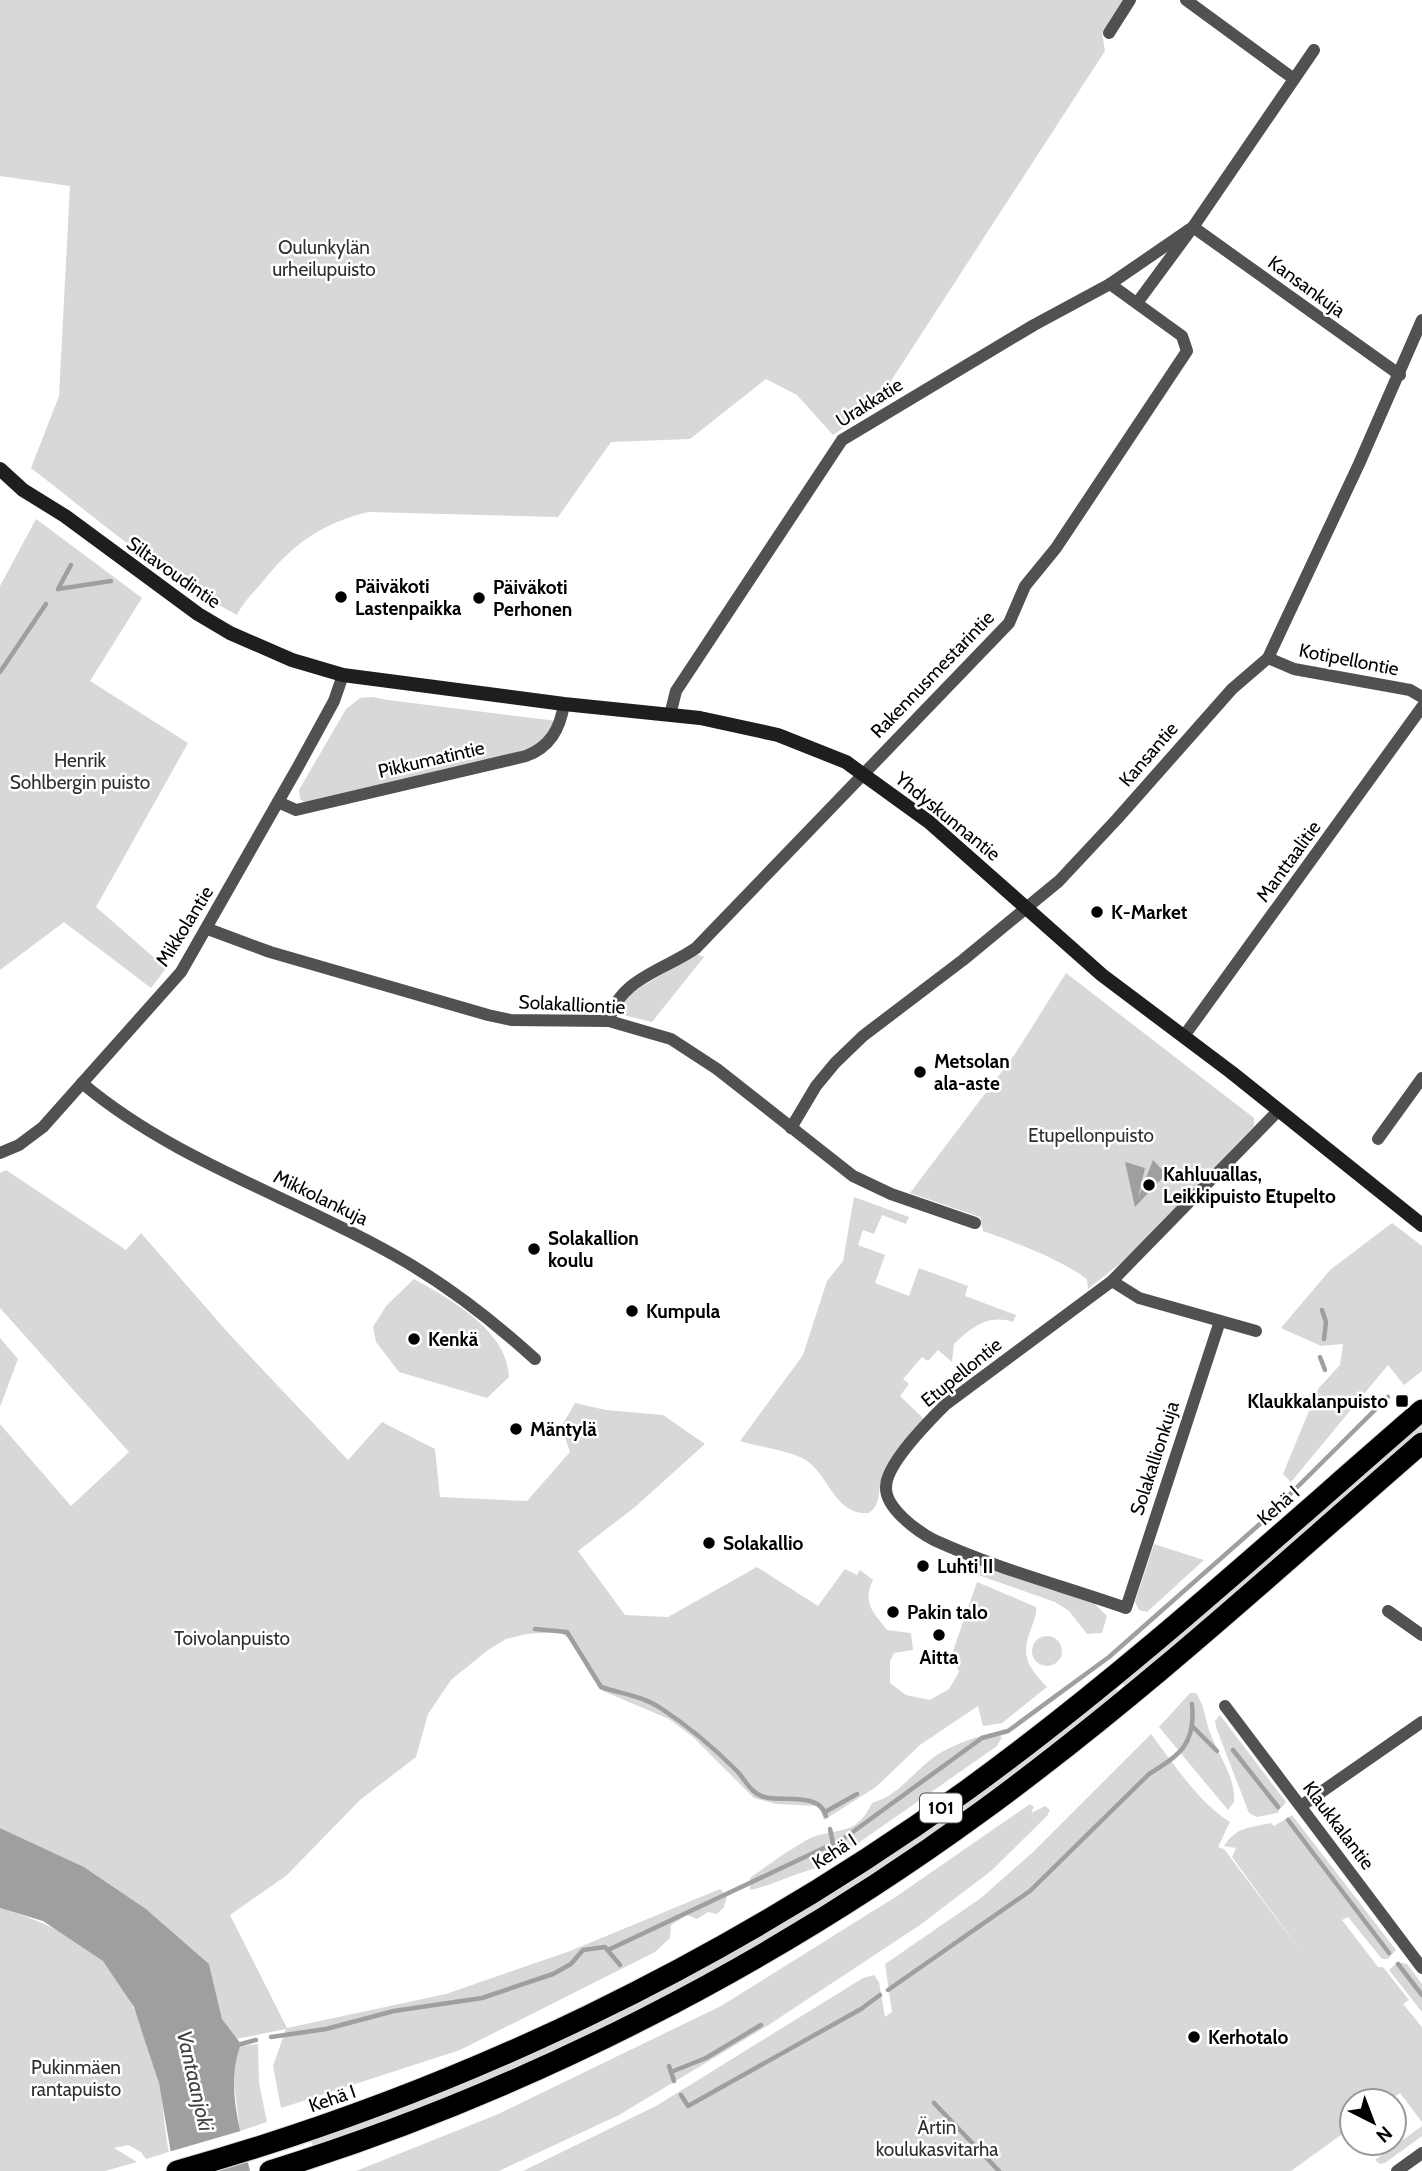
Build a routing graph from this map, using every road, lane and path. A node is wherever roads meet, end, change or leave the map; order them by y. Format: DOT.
graph roads {
  1 [pos="1130,0"];
  2 [pos="1186,0"];
  3 [pos="1108,33"];
  4 [pos="1314,50"];
  5 [pos="1294,79"];
  6 [pos="1193,227"];
  7 [pos="1110,284"];
  8 [pos="1137,303"];
  9 [pos="1422,320"];
  10 [pos="1400,375"];
  11 [pos="0,470"];
  12 [pos="1268,658"];
  13 [pos="343,675"];
  14 [pos="1422,697"];
  15 [pos="565,704"];
  16 [pos="1422,707"];
  17 [pos="670,715"];
  18 [pos="864,773"];
  19 [pos="278,802"];
  20 [pos="1027,908"];
  21 [pos="208,929"];
  22 [pos="609,1021"];
  23 [pos="1184,1037"];
  24 [pos="1422,1078"];
  25 [pos="82,1083"];
  26 [pos="1278,1111"];
  27 [pos="791,1128"];
  28 [pos="1378,1139"];
  29 [pos="0,1153"];
  30 [pos="975,1223"];
  31 [pos="1422,1225"];
  32 [pos="1112,1281"];
  33 [pos="1220,1321"];
  34 [pos="1256,1331"];
  35 [pos="535,1359"];
  36 [pos="1422,1410"];
  37 [pos="1422,1443"];
  38 [pos="1126,1608"];
  39 [pos="1388,1611"];
  40 [pos="1422,1635"];
  41 [pos="1225,1706"];
  42 [pos="1422,1722"];
  43 [pos="1301,1806"];
  44 [pos="1422,1968"];
  45 [pos="1422,2153"];
  46 [pos="177,2171"];
  47 [pos="270,2171"];
  48 [pos="1397,2171"];
  1 -- 3 [label="street"];
  2 -- 5 [label="street"];
  4 -- 5 [label="street, Urakkatie"];
  5 -- 6 [label="street, Urakkatie"];
  6 -- 7 [label="street, Urakkatie"];
  6 -- 8 [label="street, Urakkatie"];
  6 -- 10 [label="street, Kansankuja"];
  7 -- 8 [label="street, Rakennusmestarintie"];
  7 -- 17 [label="street, Urakkatie"];
  8 -- 18 [label="street, Rakennusmestarintie"];
  9 -- 10 [label="street, Kansantie"];
  10 -- 12 [label="street, Kansantie"];
  11 -- 13 [label="main road, Siltavoudintie"];
  12 -- 14 [label="street, Kotipellontie"];
  12 -- 20 [label="street, Kansantie"];
  13 -- 15 [label="main road, Yhdyskunnantie"];
  13 -- 19 [label="street, Mikkolantie"];
  15 -- 17 [label="main road, Yhdyskunnantie"];
  15 -- 19 [label="street, Pikkumatintie"];
  16 -- 23 [label="street, Manttaalitie"];
  17 -- 18 [label="main road, Yhdyskunnantie"];
  18 -- 20 [label="main road, Yhdyskunnantie"];
  18 -- 22 [label="street, Rakennusmestarintie"];
  19 -- 21 [label="street, Mikkolantie"];
  20 -- 23 [label="main road, Yhdyskunnantie"];
  20 -- 27 [label="street, Kansantie"];
  21 -- 22 [label="street, Solakalliontie"];
  21 -- 25 [label="street, Mikkolantie"];
  22 -- 27 [label="street, Solakalliontie"];
  23 -- 26 [label="main road, Yhdyskunnantie"];
  24 -- 28 [label="street"];
  25 -- 29 [label="street, Mikkolantie"];
  25 -- 35 [label="street, Mikkolankuja"];
  26 -- 31 [label="main road, Yhdyskunnantie"];
  26 -- 32 [label="street, Etupellontie"];
  27 -- 30 [label="street, Solakalliontie"];
  32 -- 33 [label="street"];
  32 -- 38 [label="street, Etupellontie"];
  33 -- 34 [label="street"];
  33 -- 38 [label="street, Solakallionkuja"];
  36 -- 46 [label="highway, Kehä I / 101"];
  37 -- 47 [label="highway, 101"];
  39 -- 40 [label="street"];
  41 -- 43 [label="street, Klaukkalantie"];
  42 -- 43 [label="street"];
  43 -- 44 [label="street, Klaukkalantie"];
  45 -- 48 [label="street"];
}
